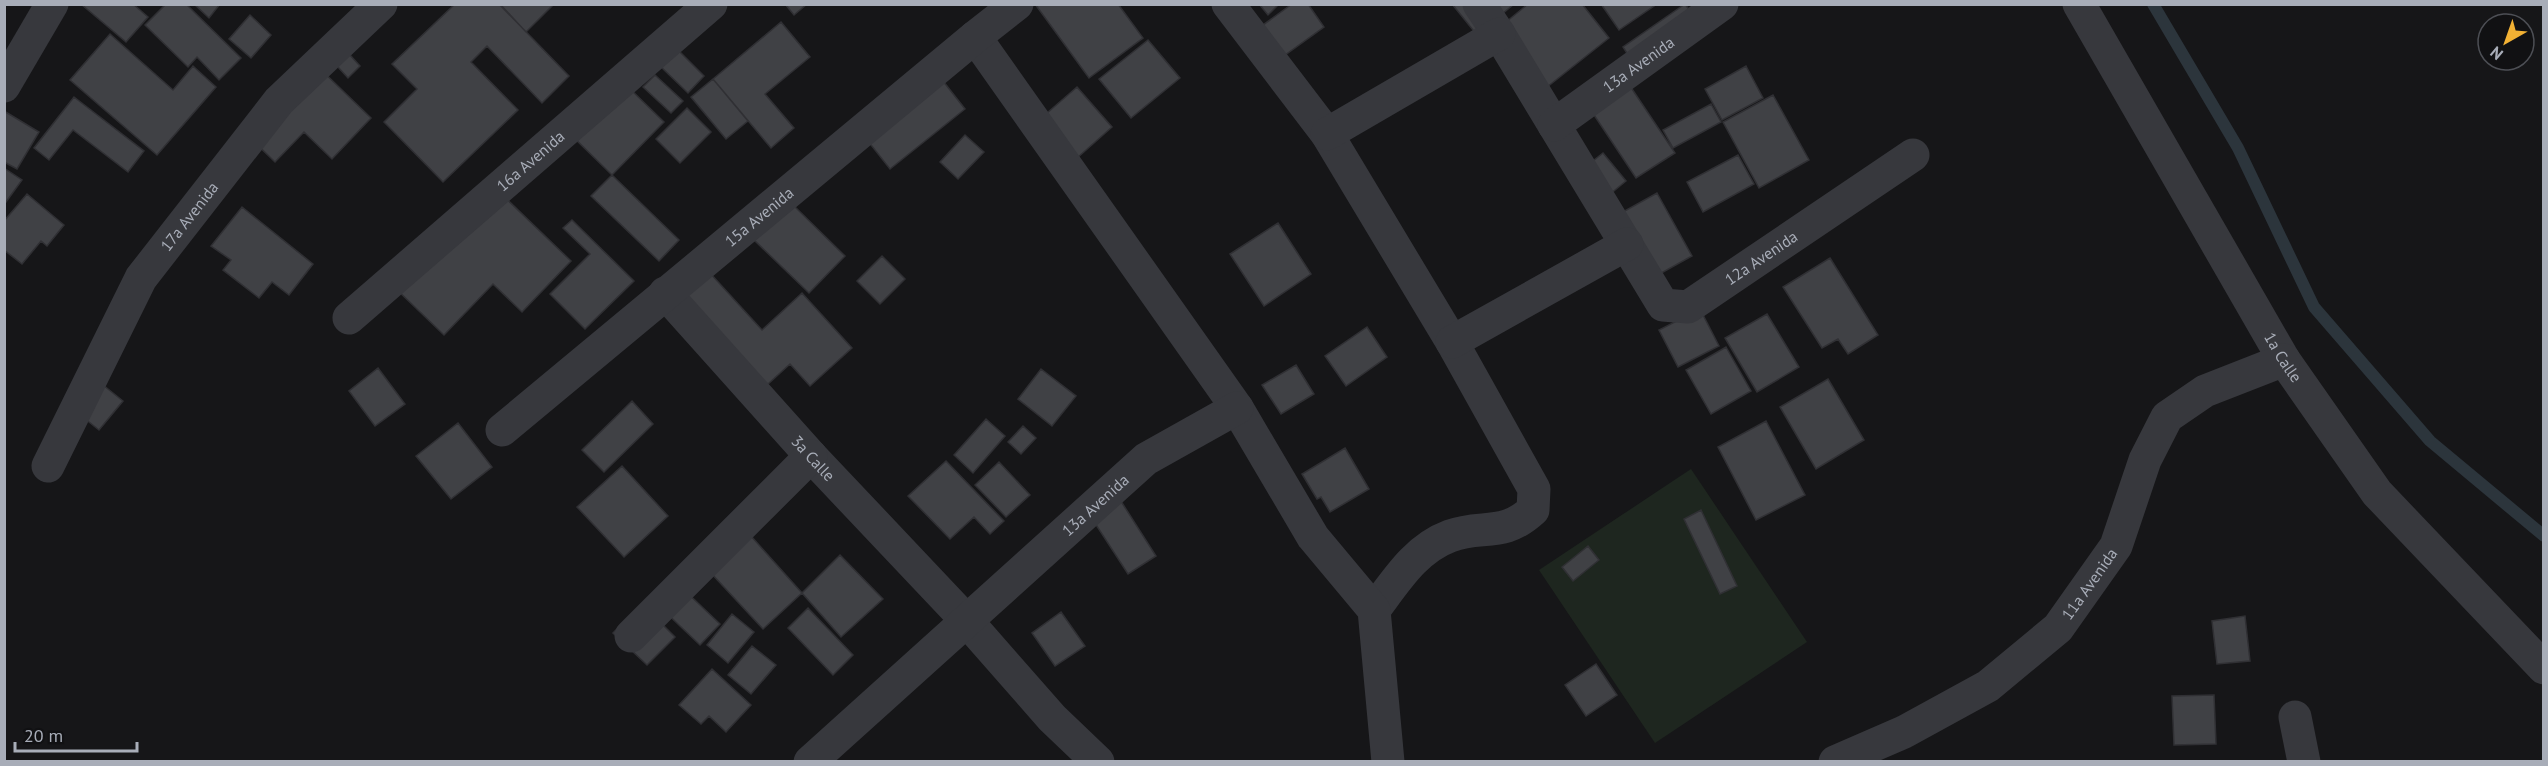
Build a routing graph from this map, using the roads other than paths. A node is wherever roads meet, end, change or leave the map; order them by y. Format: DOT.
graph roads {
  1 [pos="52,4"];
  2 [pos="381,4"];
  3 [pos="711,4"];
  4 [pos="1017,4"];
  5 [pos="1228,4"];
  6 [pos="1479,4"];
  7 [pos="1722,4"];
  8 [pos="2079,4"];
  9 [pos="1499,34"];
  10 [pos="975,37"];
  11 [pos="4,87"];
  12 [pos="1554,125"];
  13 [pos="1327,134"];
  14 [pos="1913,155"];
  15 [pos="1627,244"];
  16 [pos="666,293"];
  17 [pos="350,318"];
  18 [pos="1452,342"];
  19 [pos="2284,360"];
  20 [pos="1236,408"];
  21 [pos="502,430"];
  22 [pos="811,456"];
  23 [pos="48,466"];
  24 [pos="1374,610"];
  25 [pos="966,620"];
  26 [pos="631,636"];
  27 [pos="2544,668"];
  28 [pos="2295,717"];
  29 [pos="810,762"];
  30 [pos="1098,762"];
  31 [pos="1389,762"];
  32 [pos="1835,762"];
  33 [pos="2304,762"];
  1 -- 11 [label="street"];
  2 -- 23 [label="street, 17a Avenida"];
  3 -- 17 [label="street, 16a Avenida"];
  4 -- 10 [label="street, 15a Avenida"];
  5 -- 13 [label="street"];
  6 -- 9 [label="street"];
  7 -- 12 [label="street, 13a Avenida"];
  8 -- 19 [label="street, 1a Calle"];
  9 -- 12 [label="street"];
  9 -- 13 [label="street"];
  10 -- 16 [label="street, 15a Avenida"];
  10 -- 20 [label="street"];
  12 -- 15 [label="street"];
  13 -- 18 [label="street"];
  14 -- 15 [label="street, 12a Avenida"];
  15 -- 18 [label="street"];
  16 -- 21 [label="street, 15a Avenida"];
  16 -- 22 [label="street, 3a Calle"];
  18 -- 24 [label="street"];
  19 -- 27 [label="street, 1a Calle"];
  19 -- 32 [label="street, 11a Avenida"];
  20 -- 24 [label="street"];
  20 -- 25 [label="street, 13a Avenida"];
  22 -- 25 [label="street, 3a Calle"];
  22 -- 26 [label="street"];
  24 -- 31 [label="street"];
  25 -- 29 [label="street, 13a Avenida"];
  25 -- 30 [label="street, 3a Calle"];
  28 -- 33 [label="street"];
}
